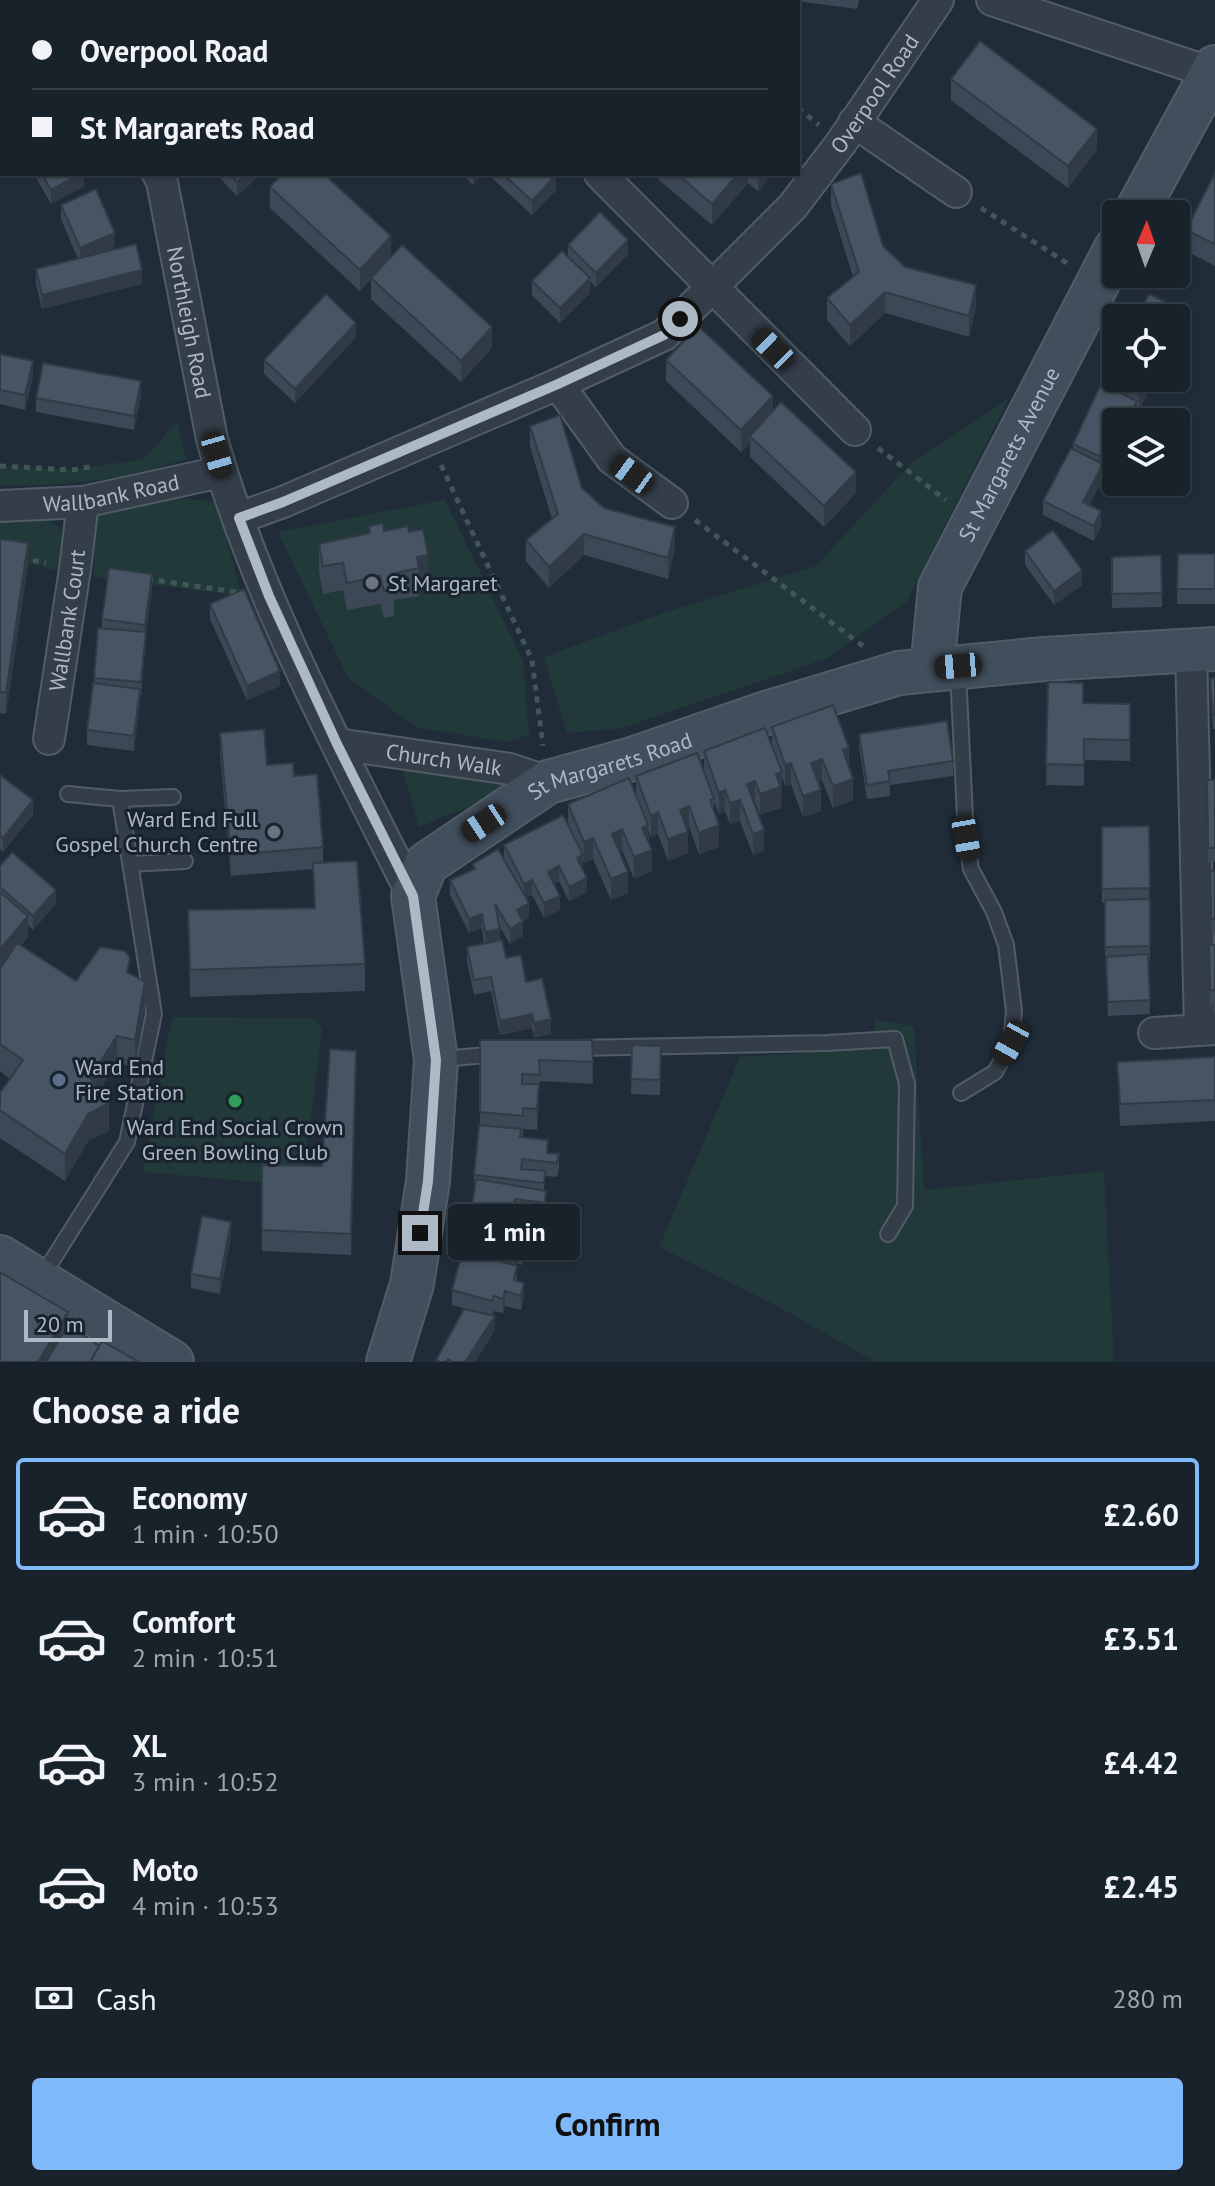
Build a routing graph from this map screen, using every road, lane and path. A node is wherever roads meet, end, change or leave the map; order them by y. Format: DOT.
graph roads {
  1 [pos="992,0"];
  2 [pos="936,1"];
  3 [pos="1214,70"];
  4 [pos="854,122"];
  5 [pos="159,176"];
  6 [pos="608,177"];
  7 [pos="956,192"];
  8 [pos="1143,200"];
  9 [pos="1102,263"];
  10 [pos="1102,275"];
  11 [pos="712,288"];
  12 [pos="558,384"];
  13 [pos="855,430"];
  14 [pos="429,439"];
  15 [pos="0,466"];
  16 [pos="101,466"];
  17 [pos="221,472"];
  18 [pos="83,502"];
  19 [pos="672,503"];
  20 [pos="0,506"];
  21 [pos="239,518"];
  22 [pos="973,520"];
  23 [pos="14,557"];
  24 [pos="75,569"];
  25 [pos="140,578"];
  26 [pos="269,596"];
  27 [pos="1203,649"];
  28 [pos="930,669"];
  29 [pos="49,739"];
  30 [pos="337,744"];
  31 [pos="548,782"];
  32 [pos="68,794"];
  33 [pos="173,797"];
  34 [pos="120,799"];
  35 [pos="185,861"];
  36 [pos="130,864"];
  37 [pos="413,896"];
  38 [pos="1207,1028"];
  39 [pos="1154,1033"];
  40 [pos="562,1049"];
  41 [pos="515,1052"];
  42 [pos="436,1060"];
  43 [pos="961,1093"];
  44 [pos="888,1234"];
  45 [pos="0,1257"];
  46 [pos="42,1283"];
  47 [pos="172,1362"];
  48 [pos="388,1362"];
  1 -- 3 [label="street"];
  2 -- 4 [label="street, Overpool Road"];
  3 -- 8 [label="street"];
  4 -- 7 [label="street"];
  4 -- 11 [label="street, Overpool Road"];
  5 -- 17 [label="street, Northleigh Road"];
  6 -- 11 [label="street"];
  7 -- 9 [label="path"];
  10 -- 22 [label="street, St Margarets Avenue"];
  11 -- 12 [label="street, Overpool Road"];
  11 -- 13 [label="street"];
  12 -- 14 [label="street, Overpool Road"];
  12 -- 19 [label="street"];
  13 -- 22 [label="path"];
  14 -- 21 [label="street, Overpool Road"];
  14 -- 31 [label="path"];
  15 -- 16 [label="path"];
  17 -- 18 [label="street, Wallbank Road"];
  17 -- 21 [label="street, Church Walk"];
  18 -- 20 [label="street, Wallbank Road"];
  18 -- 24 [label="street, Wallbank Court"];
  19 -- 28 [label="path"];
  21 -- 26 [label="street, Church Walk"];
  22 -- 28 [label="street, St Margarets Avenue"];
  23 -- 24 [label="path"];
  24 -- 29 [label="street, Wallbank Court"];
  25 -- 26 [label="path"];
  26 -- 30 [label="street, Church Walk"];
  27 -- 28 [label="street, St Margarets Road"];
  27 -- 38 [label="street"];
  28 -- 31 [label="street, St Margarets Road"];
  28 -- 43 [label="lane"];
  30 -- 31 [label="street, Church Walk"];
  30 -- 37 [label="street, Church Walk"];
  31 -- 37 [label="street, St Margarets Road"];
  32 -- 34 [label="lane"];
  33 -- 34 [label="lane"];
  34 -- 36 [label="lane"];
  35 -- 36 [label="lane"];
  36 -- 46 [label="lane"];
  37 -- 42 [label="street"];
  38 -- 39 [label="street"];
  40 -- 44 [label="lane"];
  41 -- 42 [label="lane"];
  42 -- 48 [label="street"];
  45 -- 46 [label="street"];
  46 -- 47 [label="street"];
}
